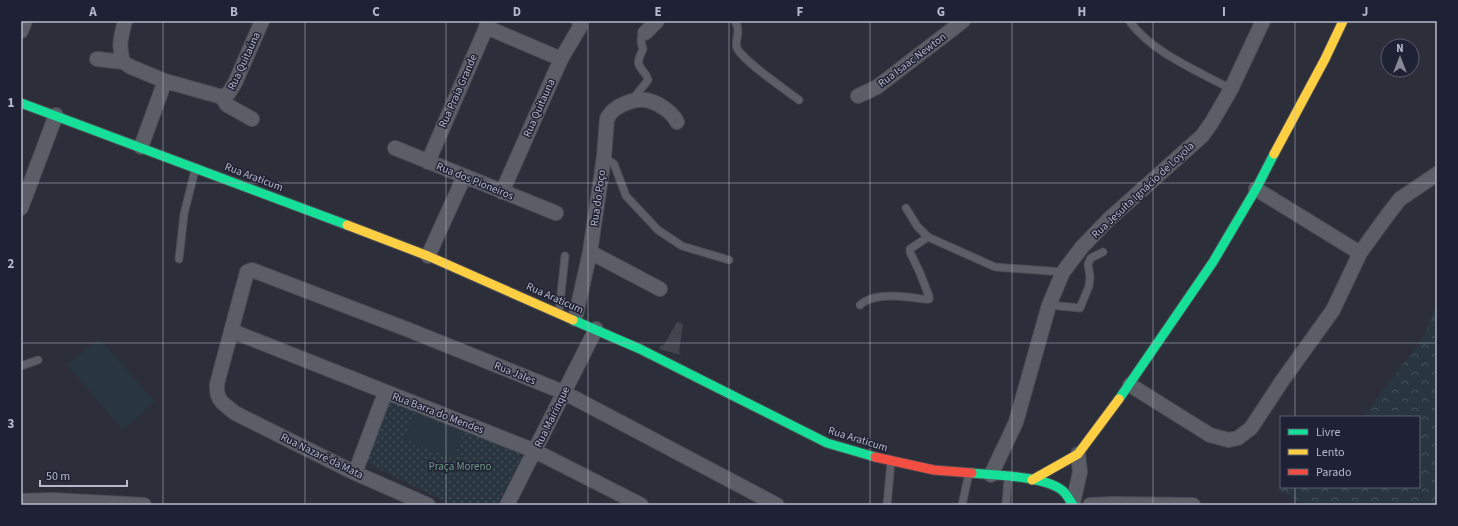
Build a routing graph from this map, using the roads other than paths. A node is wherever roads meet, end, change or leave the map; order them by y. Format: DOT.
graph roads {
  1 [pos="25,21"];
  2 [pos="126,21"];
  3 [pos="262,21"];
  4 [pos="657,21"];
  5 [pos="735,21"];
  6 [pos="963,21"];
  7 [pos="1263,21"];
  8 [pos="1343,21"];
  9 [pos="1130,22"];
  10 [pos="488,24"];
  11 [pos="579,24"];
  12 [pos="21,31"];
  13 [pos="644,33"];
  14 [pos="97,59"];
  15 [pos="561,59"];
  16 [pos="123,62"];
  17 [pos="165,81"];
  18 [pos="1231,88"];
  19 [pos="858,96"];
  20 [pos="222,97"];
  21 [pos="799,100"];
  22 [pos="637,101"];
  23 [pos="21,103"];
  24 [pos="56,115"];
  25 [pos="252,119"];
  26 [pos="677,122"];
  27 [pos="141,147"];
  28 [pos="395,148"];
  29 [pos="604,157"];
  30 [pos="428,162"];
  31 [pos="196,168"];
  32 [pos="1437,174"];
  33 [pos="464,177"];
  34 [pos="1256,189"];
  35 [pos="502,192"];
  36 [pos="21,208"];
  37 [pos="906,208"];
  38 [pos="556,213"];
  39 [pos="928,237"];
  40 [pos="590,252"];
  41 [pos="1103,252"];
  42 [pos="1360,253"];
  43 [pos="428,256"];
  44 [pos="565,256"];
  45 [pos="179,259"];
  46 [pos="729,260"];
  47 [pos="1063,272"];
  48 [pos="660,288"];
  49 [pos="860,305"];
  50 [pos="1048,305"];
  51 [pos="559,312"];
  52 [pos="575,319"];
  53 [pos="596,329"];
  54 [pos="232,331"];
  55 [pos="38,360"];
  56 [pos="21,366"];
  57 [pos="1130,385"];
  58 [pos="563,392"];
  59 [pos="385,393"];
  60 [pos="535,451"];
  61 [pos="1078,454"];
  62 [pos="891,462"];
  63 [pos="355,472"];
  64 [pos="969,473"];
  65 [pos="991,475"];
  66 [pos="1008,477"];
  67 [pos="1032,480"];
  68 [pos="21,501"];
  69 [pos="1073,504"];
  70 [pos="144,505"];
  71 [pos="428,505"];
  72 [pos="507,505"];
  73 [pos="640,505"];
  74 [pos="777,505"];
  75 [pos="887,505"];
  76 [pos="962,505"];
  77 [pos="1006,505"];
  78 [pos="1090,505"];
  79 [pos="1171,505"];
  80 [pos="1193,505"];
  1 -- 12 [label="street"];
  2 -- 16 [label="street"];
  3 -- 20 [label="street, Rua Quitaúna"];
  4 -- 13 [label="street"];
  5 -- 21 [label="lane"];
  6 -- 19 [label="street, Rua Isaac Newton"];
  7 -- 18 [label="street, Rua Jesuíta Ignácio de Loyola"];
  8 -- 34 [label="street"];
  9 -- 18 [label="lane"];
  10 -- 15 [label="street"];
  10 -- 30 [label="street, Rua Praia Grande"];
  11 -- 15 [label="street, Rua Quitauna"];
  13 -- 22 [label="lane"];
  14 -- 16 [label="street"];
  15 -- 35 [label="street, Rua Quitauna"];
  16 -- 17 [label="street"];
  17 -- 20 [label="street"];
  17 -- 27 [label="street"];
  18 -- 47 [label="street, Rua Jesuíta Ignácio de Loyola"];
  20 -- 25 [label="street"];
  22 -- 26 [label="street"];
  22 -- 29 [label="street, Rua do Poço"];
  23 -- 24 [label="street, Rua Araticum"];
  24 -- 27 [label="street, Rua Araticum"];
  24 -- 36 [label="street"];
  27 -- 31 [label="street, Rua Araticum"];
  28 -- 30 [label="street, Rua dos Pioneiros"];
  29 -- 40 [label="street, Rua do Poço"];
  29 -- 46 [label="lane"];
  30 -- 33 [label="street, Rua dos Pioneiros"];
  31 -- 43 [label="street, Rua Araticum"];
  31 -- 45 [label="lane"];
  32 -- 42 [label="street"];
  33 -- 35 [label="street, Rua dos Pioneiros"];
  33 -- 43 [label="street"];
  34 -- 42 [label="street"];
  34 -- 57 [label="street"];
  35 -- 38 [label="street, Rua dos Pioneiros"];
  37 -- 39 [label="lane"];
  39 -- 47 [label="lane"];
  39 -- 49 [label="lane"];
  40 -- 48 [label="street"];
  40 -- 52 [label="street, Rua do Poço"];
  41 -- 50 [label="lane"];
  42 -- 57 [label="street"];
  43 -- 51 [label="street, Rua Araticum"];
  44 -- 51 [label="lane"];
  47 -- 50 [label="street, Rua Jesuíta Ignácio de Loyola"];
  50 -- 65 [label="street, Rua Jesuíta Ignácio de Loyola"];
  51 -- 52 [label="street, Rua Araticum"];
  52 -- 53 [label="street, Rua Araticum"];
  53 -- 58 [label="street, Rua Mairinque"];
  53 -- 62 [label="street, Rua Araticum"];
  54 -- 58 [label="street, Rua Jales"];
  54 -- 59 [label="street, Rua Barra do Mendes"];
  54 -- 63 [label="street, Rua Nazaré da Mata"];
  55 -- 56 [label="lane"];
  57 -- 61 [label="street"];
  58 -- 60 [label="street, Rua Mairinque"];
  58 -- 74 [label="street, Rua Jales"];
  59 -- 60 [label="street, Rua Barra do Mendes"];
  59 -- 63 [label="street"];
  60 -- 72 [label="street, Rua Mairinque"];
  60 -- 73 [label="street, Rua Barra do Mendes"];
  61 -- 67 [label="street"];
  61 -- 69 [label="street"];
  62 -- 64 [label="street, Rua Araticum"];
  62 -- 75 [label="lane"];
  63 -- 71 [label="street, Rua Nazaré da Mata"];
  64 -- 65 [label="street, Rua Araticum"];
  64 -- 76 [label="lane"];
  65 -- 66 [label="street, Rua Araticum"];
  66 -- 67 [label="street, Rua Araticum"];
  66 -- 77 [label="lane"];
  67 -- 69 [label="street, Rua Araticum"];
  68 -- 70 [label="street"];
  78 -- 79 [label="street"];
  79 -- 80 [label="street"];
}
